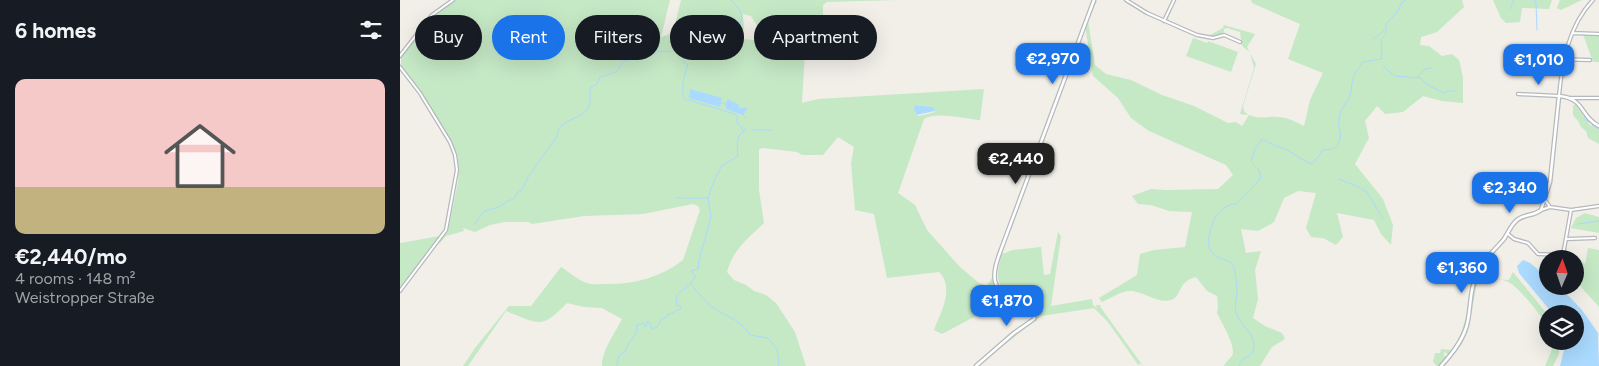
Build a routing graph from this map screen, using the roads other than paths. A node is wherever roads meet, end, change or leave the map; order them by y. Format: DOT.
graph roads {
  1 [pos="453,0"];
  2 [pos="1094,0"];
  3 [pos="1126,0"];
  4 [pos="1174,0"];
  5 [pos="1593,0"];
  6 [pos="1164,21"];
  7 [pos="1573,33"];
  8 [pos="1599,34"];
  9 [pos="1240,42"];
  10 [pos="400,56"];
  11 [pos="1519,58"];
  12 [pos="1564,59"];
  13 [pos="1590,60"];
  14 [pos="400,67"];
  15 [pos="1518,94"];
  16 [pos="1559,96"];
  17 [pos="1569,98"];
  18 [pos="1599,98"];
  19 [pos="1599,126"];
  20 [pos="1545,200"];
  21 [pos="1599,206"];
  22 [pos="1550,207"];
  23 [pos="1542,210"];
  24 [pos="1571,210"];
  25 [pos="1506,235"];
  26 [pos="1595,238"];
  27 [pos="1566,239"];
  28 [pos="400,291"];
  29 [pos="976,366"];
  30 [pos="1441,366"];
  1 -- 10 [label="street"];
  2 -- 29 [label="street"];
  3 -- 6 [label="street"];
  4 -- 6 [label="street"];
  5 -- 7 [label="street"];
  6 -- 9 [label="street"];
  7 -- 8 [label="street"];
  7 -- 12 [label="street"];
  11 -- 12 [label="street"];
  12 -- 13 [label="street"];
  12 -- 16 [label="street"];
  14 -- 28 [label="street"];
  15 -- 16 [label="street"];
  16 -- 17 [label="street"];
  16 -- 20 [label="street"];
  17 -- 18 [label="street"];
  17 -- 19 [label="street"];
  20 -- 22 [label="street"];
  20 -- 23 [label="street"];
  21 -- 24 [label="street"];
  22 -- 23 [label="street"];
  22 -- 24 [label="street"];
  23 -- 25 [label="street"];
  24 -- 27 [label="street"];
  25 -- 27 [label="street"];
  25 -- 30 [label="street"];
  26 -- 27 [label="street"];
}
